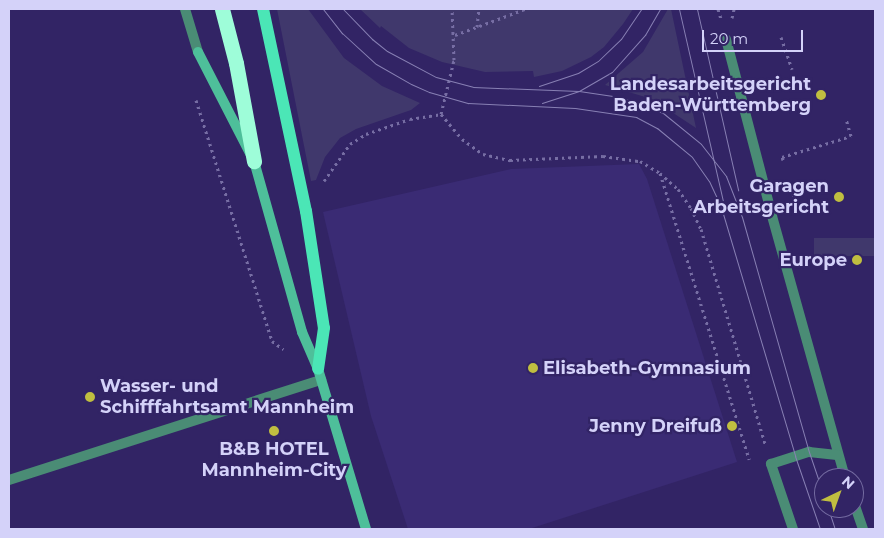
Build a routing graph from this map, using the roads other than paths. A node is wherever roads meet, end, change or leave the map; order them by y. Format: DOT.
graph roads {
  1 [pos="185,9"];
  2 [pos="222,9"];
  3 [pos="262,9"];
  4 [pos="726,39"];
  5 [pos="254,162"];
  6 [pos="320,374"];
  7 [pos="837,455"];
  8 [pos="842,468"];
  9 [pos="9,480"];
  10 [pos="366,529"];
  11 [pos="793,529"];
  1 -- 5 [label="street"];
  2 -- 5 [label="highway"];
  3 -- 6 [label="main road"];
  4 -- 7 [label="street"];
  5 -- 6 [label="street"];
  6 -- 9 [label="street"];
  6 -- 10 [label="street"];
  7 -- 8 [label="street"];
  7 -- 11 [label="street"];
}
